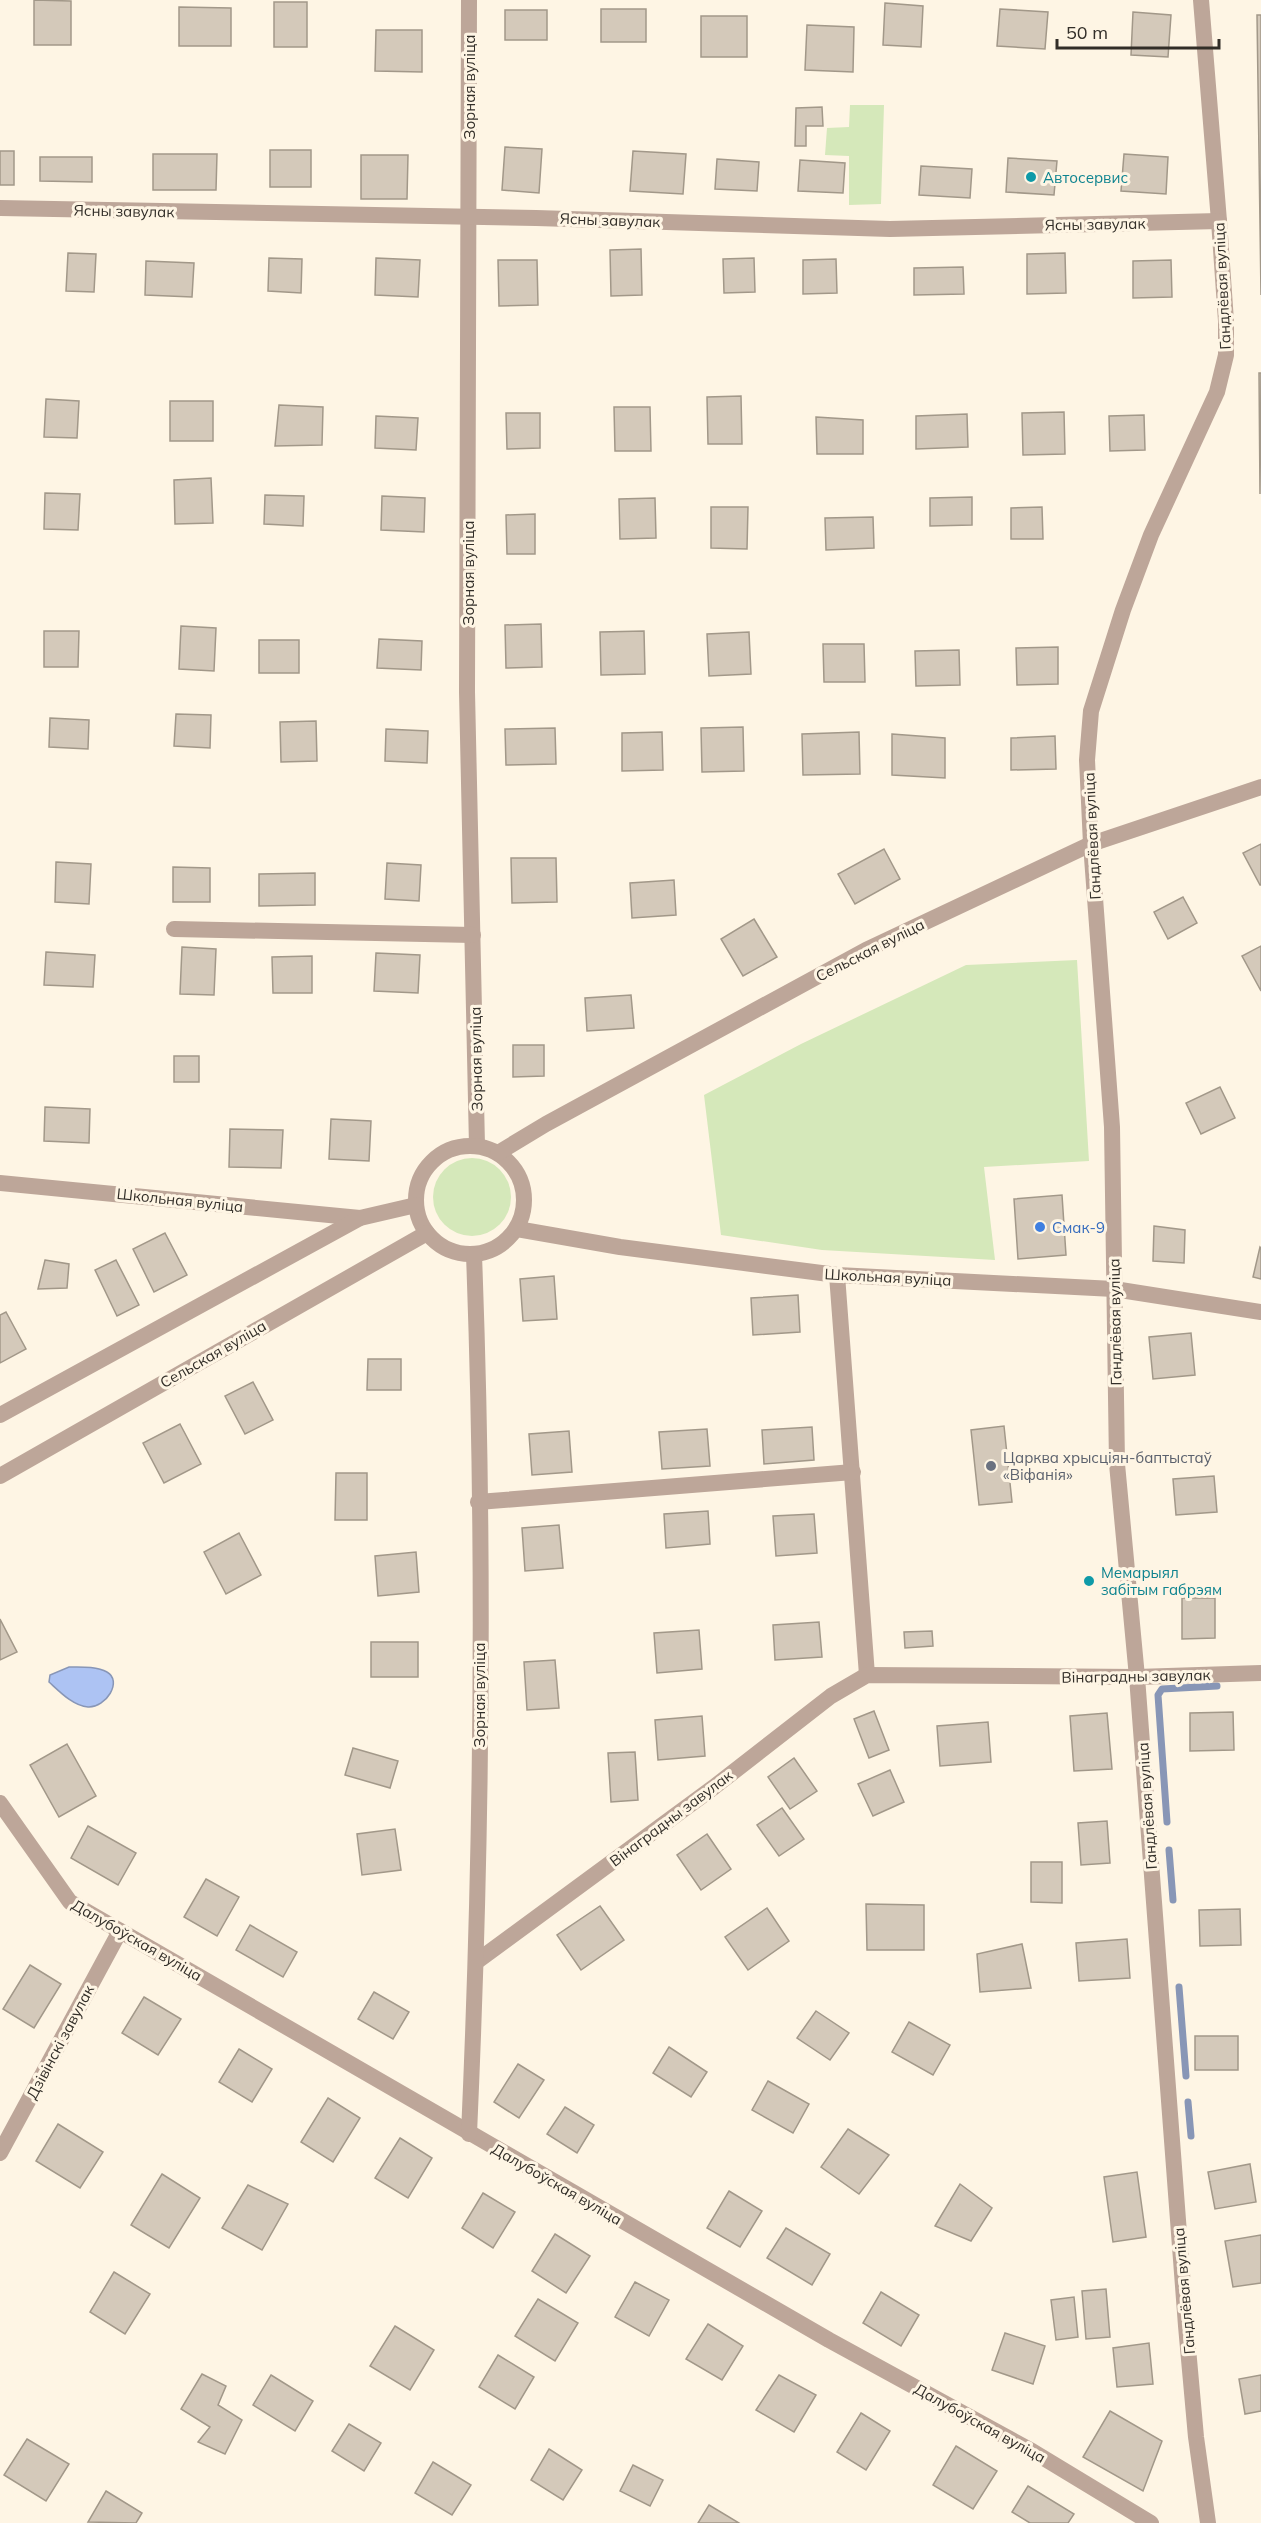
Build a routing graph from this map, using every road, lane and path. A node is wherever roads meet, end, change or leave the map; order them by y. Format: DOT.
graph roads {
  1 [pos="469,0"];
  2 [pos="1201,0"];
  3 [pos="0,208"];
  4 [pos="470,217"];
  5 [pos="1219,221"];
  6 [pos="1261,787"];
  7 [pos="1091,844"];
  8 [pos="174,929"];
  9 [pos="473,935"];
  10 [pos="477,1146"];
  11 [pos="498,1153"];
  12 [pos="0,1183"];
  13 [pos="416,1205"];
  14 [pos="360,1218"];
  15 [pos="517,1229"];
  16 [pos="427,1233"];
  17 [pos="474,1255"];
  18 [pos="837,1275"];
  19 [pos="1114,1289"];
  20 [pos="1261,1312"];
  21 [pos="0,1415"];
  22 [pos="853,1472"];
  23 [pos="0,1476"];
  24 [pos="478,1502"];
  25 [pos="1261,1673"];
  26 [pos="867,1675"];
  27 [pos="1137,1677"];
  28 [pos="0,1803"];
  29 [pos="120,1931"];
  30 [pos="477,1962"];
  31 [pos="469,2134"];
  32 [pos="0,2153"];
  33 [pos="1151,2523"];
  34 [pos="1208,2523"];
  1 -- 4 [label="street, Зорная вуліца"];
  2 -- 5 [label="street, Гандлёвая вуліца"];
  3 -- 4 [label="street, Ясны завулак"];
  4 -- 5 [label="street, Ясны завулак"];
  4 -- 9 [label="street, Зорная вуліца"];
  5 -- 7 [label="street, Гандлёвая вуліца"];
  6 -- 7 [label="street, Сельская вуліца"];
  7 -- 11 [label="street, Сельская вуліца"];
  7 -- 19 [label="street, Гандлёвая вуліца"];
  8 -- 9 [label="street"];
  9 -- 10 [label="street, Зорная вуліца"];
  10 -- 11 [label="street"];
  10 -- 13 [label="street"];
  11 -- 15 [label="street"];
  12 -- 14 [label="street, Школьная вуліца"];
  13 -- 14 [label="street"];
  13 -- 16 [label="street"];
  14 -- 21 [label="street"];
  15 -- 17 [label="street"];
  15 -- 18 [label="street, Школьная вуліца"];
  16 -- 17 [label="street"];
  16 -- 23 [label="street, Сельская вуліца"];
  17 -- 24 [label="street, Зорная вуліца"];
  18 -- 19 [label="street, Школьная вуліца"];
  18 -- 22 [label="street"];
  19 -- 20 [label="street, Школьная вуліца"];
  19 -- 27 [label="street, Гандлёвая вуліца"];
  22 -- 24 [label="street"];
  22 -- 26 [label="street"];
  24 -- 30 [label="street, Зорная вуліца"];
  25 -- 27 [label="street, Вінаградны завулак"];
  26 -- 27 [label="street, Вінаградны завулак"];
  26 -- 30 [label="street, Вінаградны завулак"];
  27 -- 34 [label="street, Гандлёвая вуліца"];
  28 -- 29 [label="street, Далубоўская вуліца"];
  29 -- 31 [label="street, Далубоўская вуліца"];
  29 -- 32 [label="street, Дзівінскі завулак"];
  30 -- 31 [label="street, Зорная вуліца"];
  31 -- 33 [label="street, Далубоўская вуліца"];
}
